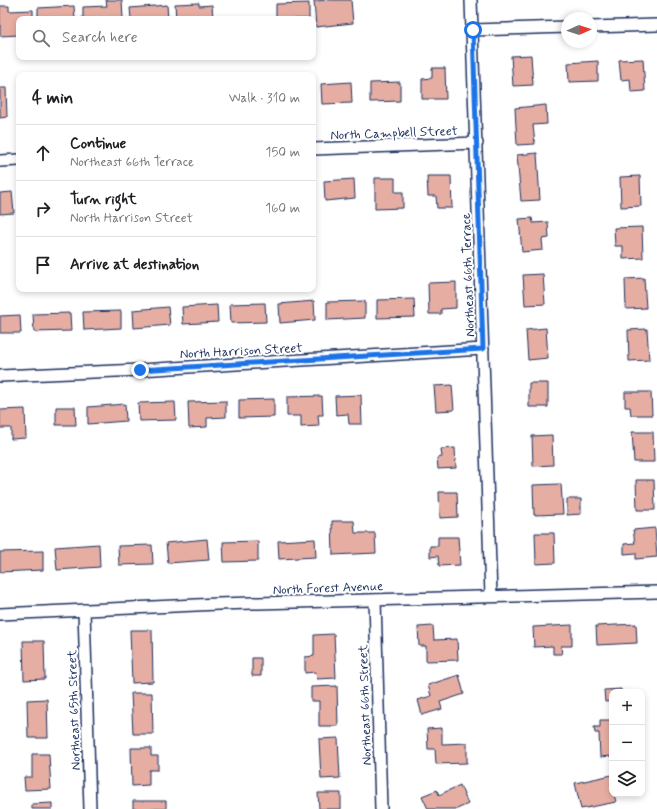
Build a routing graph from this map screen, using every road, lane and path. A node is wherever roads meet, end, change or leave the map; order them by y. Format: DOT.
graph roads {
  1 [pos="471,0"];
  2 [pos="657,25"];
  3 [pos="561,27"];
  4 [pos="597,27"];
  5 [pos="473,30"];
  6 [pos="477,143"];
  7 [pos="316,149"];
  8 [pos="16,160"];
  9 [pos="0,161"];
  10 [pos="483,349"];
  11 [pos="0,376"];
  12 [pos="657,592"];
  13 [pos="491,596"];
  14 [pos="375,600"];
  15 [pos="84,610"];
  16 [pos="0,614"];
  17 [pos="90,809"];
  18 [pos="381,809"];
  1 -- 5 [label="street, Northeast 66th Terrace"];
  2 -- 4 [label="street"];
  3 -- 5 [label="street"];
  5 -- 6 [label="street, Northeast 66th Terrace"];
  6 -- 7 [label="street, North Campbell Street"];
  6 -- 10 [label="street, Northeast 66th Terrace"];
  8 -- 9 [label="street"];
  10 -- 11 [label="street, North Harrison Street"];
  10 -- 13 [label="street, Northeast 66th Terrace"];
  12 -- 13 [label="street, North Forest Avenue"];
  13 -- 14 [label="street, North Forest Avenue"];
  14 -- 15 [label="street, North Forest Avenue"];
  14 -- 18 [label="street, Northeast 66th Street"];
  15 -- 16 [label="street, North Forest Avenue"];
  15 -- 17 [label="street, Northeast 65th Street"];
}
